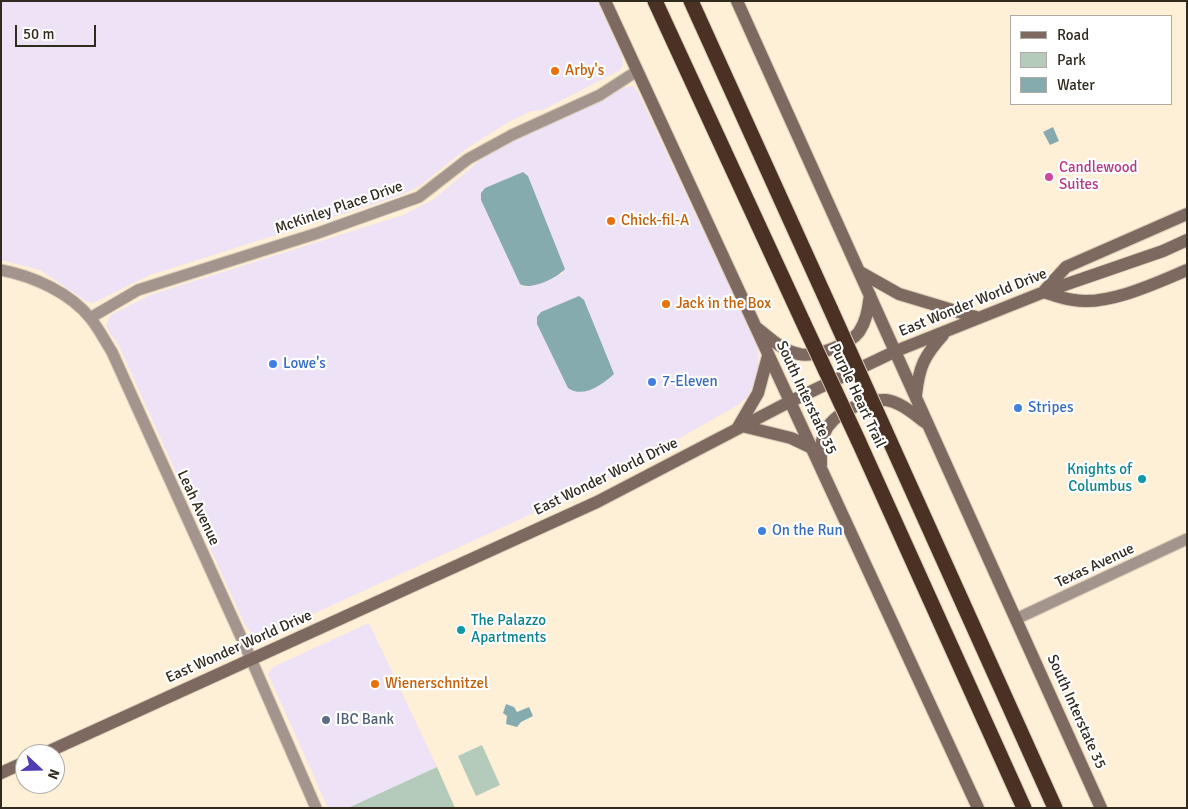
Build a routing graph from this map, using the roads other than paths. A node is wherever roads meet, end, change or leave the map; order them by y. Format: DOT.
graph roads {
  1 [pos="605,1"];
  2 [pos="655,1"];
  3 [pos="691,1"];
  4 [pos="737,1"];
  5 [pos="637,70"];
  6 [pos="1187,214"];
  7 [pos="1187,240"];
  8 [pos="1,270"];
  9 [pos="1187,270"];
  10 [pos="860,272"];
  11 [pos="1044,292"];
  12 [pos="870,295"];
  13 [pos="90,318"];
  14 [pos="979,318"];
  15 [pos="755,327"];
  16 [pos="946,332"];
  17 [pos="896,351"];
  18 [pos="768,356"];
  19 [pos="915,396"];
  20 [pos="790,402"];
  21 [pos="928,425"];
  22 [pos="739,428"];
  23 [pos="812,448"];
  24 [pos="821,468"];
  25 [pos="1187,539"];
  26 [pos="1016,619"];
  27 [pos="251,659"];
  28 [pos="65,744"];
  29 [pos="15,767"];
  30 [pos="1,773"];
  31 [pos="316,808"];
  32 [pos="977,808"];
  33 [pos="1024,808"];
  34 [pos="1056,808"];
  35 [pos="1101,808"];
  1 -- 5 [label="main road, South Interstate 35"];
  2 -- 33 [label="highway, Purple Heart Trail, bridge"];
  3 -- 34 [label="highway, Purple Heart Trail, bridge"];
  4 -- 10 [label="main road, South Interstate 35"];
  5 -- 13 [label="street, McKinley Place Drive"];
  5 -- 15 [label="main road, South Interstate 35"];
  6 -- 11 [label="main road"];
  7 -- 11 [label="main road, East Wonder World Drive"];
  8 -- 13 [label="street, Leah Avenue"];
  9 -- 11 [label="main road"];
  10 -- 12 [label="main road, South Interstate 35"];
  10 -- 14 [label="main road"];
  11 -- 14 [label="main road, East Wonder World Drive"];
  12 -- 15 [label="main road"];
  12 -- 17 [label="main road, South Interstate 35"];
  13 -- 27 [label="street, Leah Avenue"];
  14 -- 16 [label="main road, East Wonder World Drive"];
  15 -- 18 [label="main road, South Interstate 35"];
  16 -- 17 [label="main road, East Wonder World Drive"];
  16 -- 19 [label="main road"];
  17 -- 19 [label="main road, South Interstate 35"];
  17 -- 20 [label="main road, East Wonder World Drive"];
  18 -- 20 [label="main road, South Interstate 35"];
  18 -- 22 [label="main road"];
  19 -- 21 [label="main road, South Interstate 35"];
  20 -- 22 [label="main road, East Wonder World Drive"];
  20 -- 23 [label="main road, South Interstate 35"];
  21 -- 24 [label="main road"];
  21 -- 26 [label="main road, South Interstate 35"];
  22 -- 23 [label="main road"];
  22 -- 27 [label="main road, East Wonder World Drive"];
  23 -- 24 [label="main road, South Interstate 35"];
  24 -- 32 [label="main road, South Interstate 35"];
  25 -- 26 [label="street, Texas Avenue"];
  26 -- 35 [label="main road, South Interstate 35"];
  27 -- 28 [label="main road, East Wonder World Drive"];
  27 -- 31 [label="street, Leah Avenue"];
  29 -- 30 [label="main road"];
}
